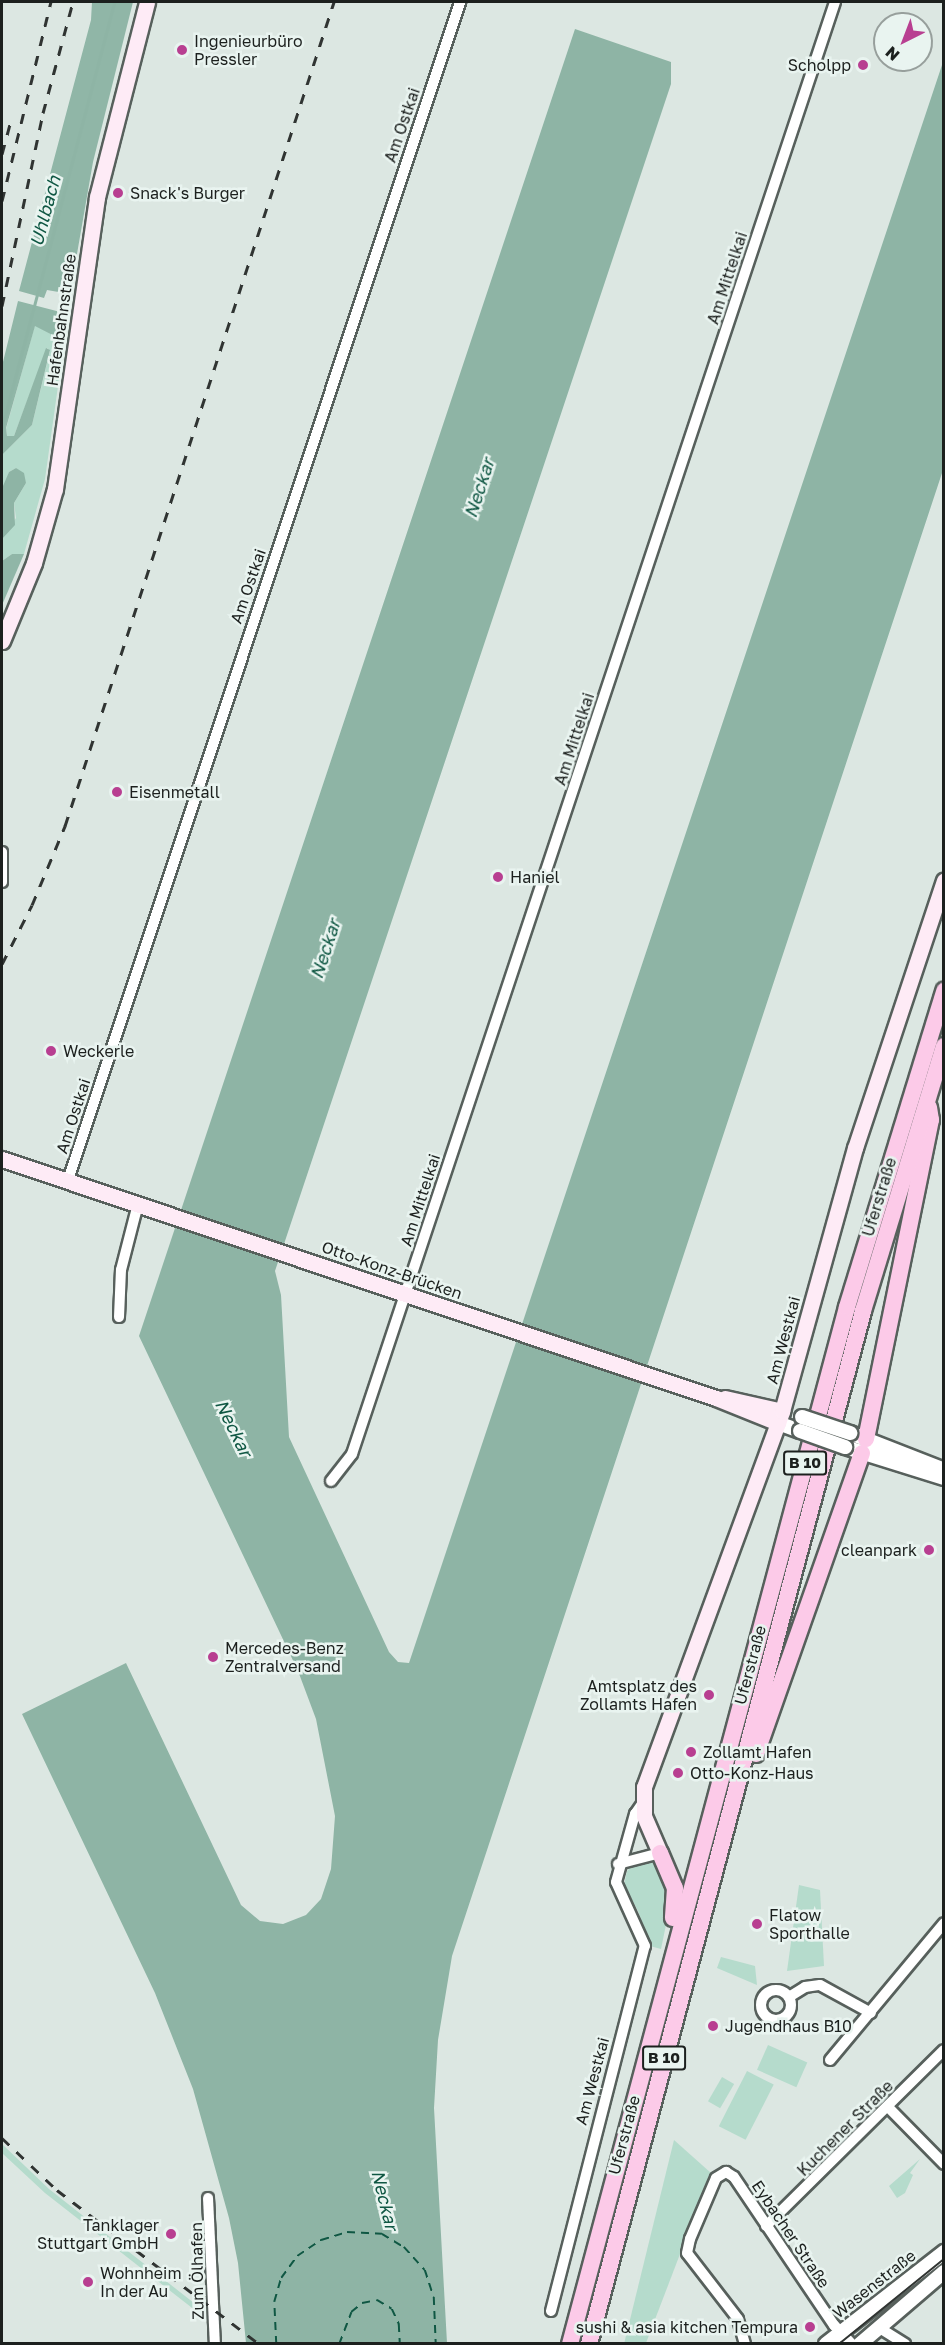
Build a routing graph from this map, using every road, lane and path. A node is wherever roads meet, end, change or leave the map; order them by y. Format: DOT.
graph roads {
  1 [pos="147,2"];
  2 [pos="460,2"];
  3 [pos="835,2"];
  4 [pos="2,641"];
  5 [pos="2,852"];
  6 [pos="944,880"];
  7 [pos="2,882"];
  8 [pos="944,991"];
  9 [pos="944,1046"];
  10 [pos="927,1097"];
  11 [pos="2,1159"];
  12 [pos="2,1170"];
  13 [pos="62,1179"];
  14 [pos="138,1203"];
  15 [pos="405,1293"];
  16 [pos="119,1317"];
  17 [pos="780,1417"];
  18 [pos="801,1424"];
  19 [pos="860,1442"];
  20 [pos="901,1459"];
  21 [pos="944,1470"];
  22 [pos="944,1479"];
  23 [pos="331,1481"];
  24 [pos="742,1773"];
  25 [pos="642,1804"];
  26 [pos="660,1853"];
  27 [pos="618,1864"];
  28 [pos="944,1923"];
  29 [pos="676,1939"];
  30 [pos="789,1997"];
  31 [pos="871,2013"];
  32 [pos="944,2050"];
  33 [pos="830,2060"];
  34 [pos="888,2107"];
  35 [pos="944,2164"];
  36 [pos="208,2198"];
  37 [pos="766,2226"];
  38 [pos="944,2252"];
  39 [pos="944,2272"];
  40 [pos="551,2311"];
  41 [pos="878,2327"];
  42 [pos="840,2331"];
  43 [pos="215,2343"];
  44 [pos="570,2343"];
  45 [pos="589,2343"];
  46 [pos="745,2343"];
  47 [pos="826,2343"];
  48 [pos="852,2343"];
  49 [pos="860,2343"];
  50 [pos="905,2343"];
  1 -- 4 [label="main road, Hafenbahnstraße"];
  2 -- 13 [label="street, Am Ostkai"];
  3 -- 15 [label="street, Am Mittelkai"];
  5 -- 7 [label="street"];
  6 -- 17 [label="main road, Am Westkai"];
  8 -- 29 [label="highway, Uferstraße / B 10"];
  9 -- 10 [label="highway, Uferstraße / B 10"];
  10 -- 19 [label="highway, B 10"];
  10 -- 24 [label="highway, Uferstraße / B 10"];
  11 -- 13 [label="main road, Otto-Konz-Brücken"];
  12 -- 13 [label="main road, Otto-Konz-Brücken"];
  13 -- 14 [label="main road, Otto-Konz-Brücken"];
  14 -- 15 [label="main road, Otto-Konz-Brücken"];
  14 -- 16 [label="street"];
  15 -- 17 [label="main road, Otto-Konz-Brücken"];
  15 -- 23 [label="street, Am Mittelkai"];
  17 -- 18 [label="street, Otto-Konz-Brücken"];
  17 -- 25 [label="main road, Am Westkai"];
  18 -- 19 [label="street, Otto-Konz-Brücken, bridge"];
  18 -- 19 [label="street, Otto-Konz-Brücken, bridge"];
  19 -- 20 [label="street, Otto-Konz-Brücken"];
  19 -- 24 [label="highway, B 10"];
  20 -- 21 [label="street, Otto-Konz-Brücken"];
  20 -- 22 [label="street, Otto-Konz-Brücken"];
  24 -- 45 [label="highway, Uferstraße / B 10"];
  25 -- 26 [label="main road"];
  25 -- 27 [label="street, Am Westkai"];
  26 -- 27 [label="street"];
  26 -- 29 [label="highway, B 10"];
  27 -- 40 [label="street, Am Westkai"];
  28 -- 31 [label="street"];
  29 -- 44 [label="highway, Uferstraße / B 10"];
  30 -- 31 [label="street"];
  31 -- 33 [label="street"];
  32 -- 34 [label="street, Kuchener Straße"];
  34 -- 35 [label="street"];
  34 -- 37 [label="street, Kuchener Straße"];
  36 -- 43 [label="street, Zum Ölhafen"];
  37 -- 42 [label="street, Eybacher Straße"];
  37 -- 46 [label="street, Eybacher Straße"];
  38 -- 42 [label="street, Wasenstraße"];
  39 -- 41 [label="street, Wasenstraße"];
  41 -- 49 [label="street, Wasenstraße"];
  41 -- 50 [label="street"];
  42 -- 47 [label="street, Wasenstraße"];
  42 -- 48 [label="street, Eybacher Straße"];
}
